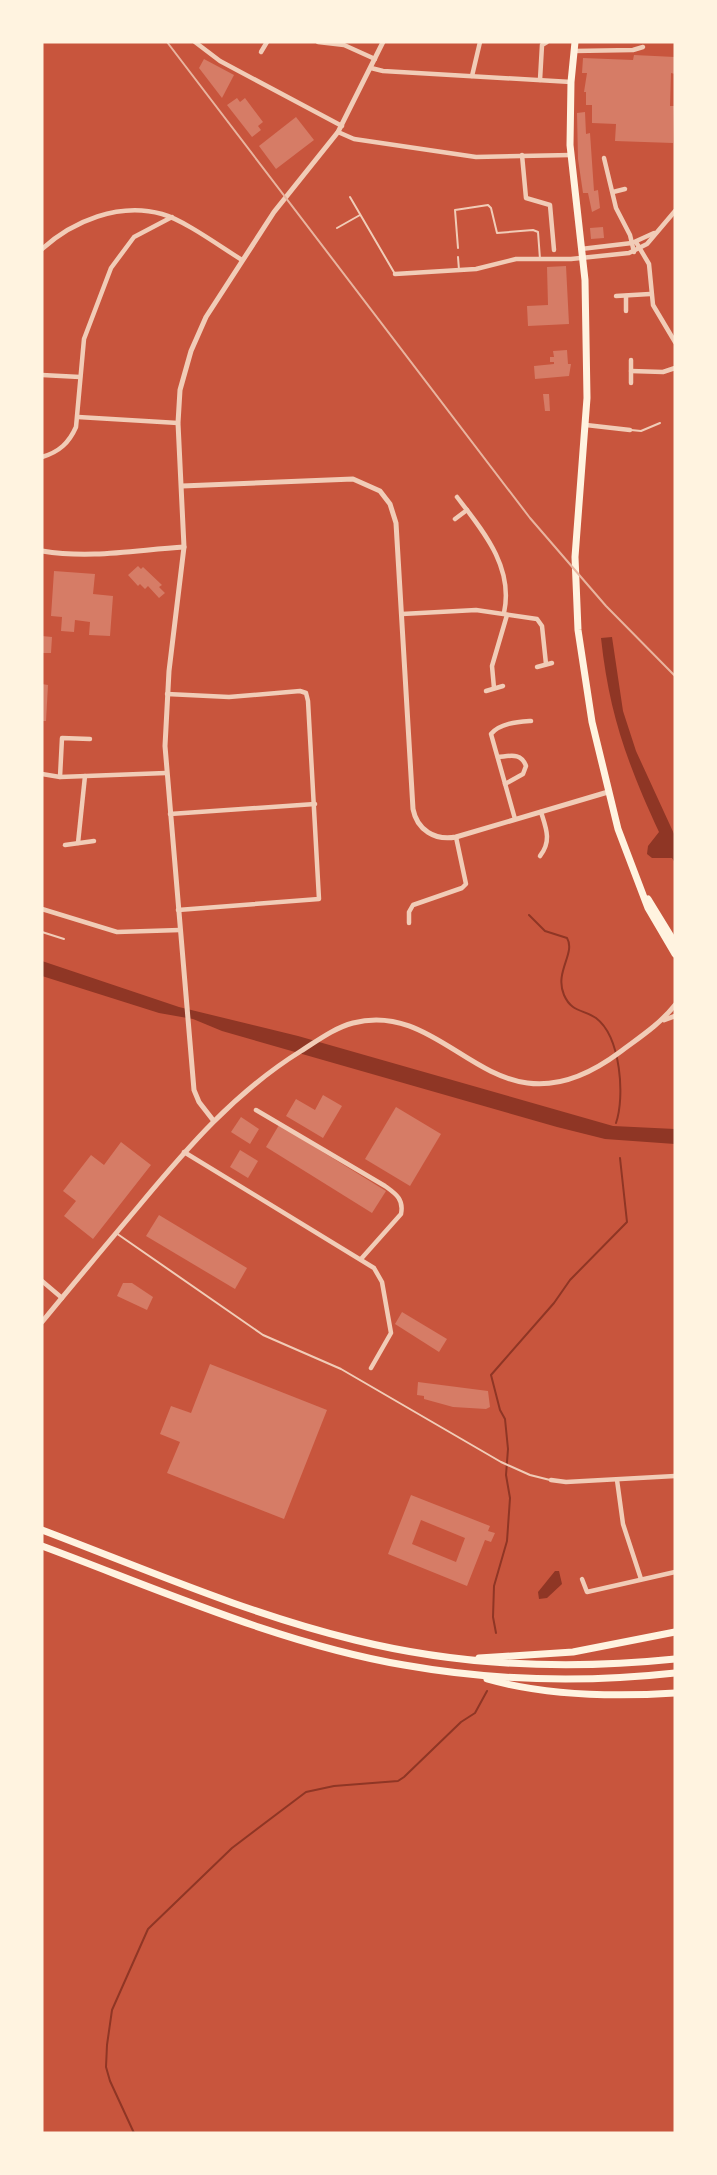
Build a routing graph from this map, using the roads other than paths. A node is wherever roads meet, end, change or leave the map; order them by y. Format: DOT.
graph roads {
  1 [pos="195,42"];
  2 [pos="267,42"];
  3 [pos="318,42"];
  4 [pos="383,42"];
  5 [pos="480,42"];
  6 [pos="547,42"];
  7 [pos="575,42"];
  8 [pos="641,46"];
  9 [pos="573,51"];
  10 [pos="261,52"];
  11 [pos="375,59"];
  12 [pos="371,68"];
  13 [pos="472,76"];
  14 [pos="540,80"];
  15 [pos="571,82"];
  16 [pos="342,126"];
  17 [pos="338,132"];
  18 [pos="522,155"];
  19 [pos="571,155"];
  20 [pos="604,158"];
  21 [pos="625,189"];
  22 [pos="613,192"];
  23 [pos="350,197"];
  24 [pos="675,211"];
  25 [pos="360,215"];
  26 [pos="172,218"];
  27 [pos="337,228"];
  28 [pos="657,232"];
  29 [pos="634,242"];
  30 [pos="458,248"];
  31 [pos="42,249"];
  32 [pos="581,249"];
  33 [pos="640,249"];
  34 [pos="554,250"];
  35 [pos="634,252"];
  36 [pos="458,257"];
  37 [pos="582,258"];
  38 [pos="540,259"];
  39 [pos="242,260"];
  40 [pos="459,270"];
  41 [pos="395,274"];
  42 [pos="650,294"];
  43 [pos="616,296"];
  44 [pos="626,296"];
  45 [pos="626,311"];
  46 [pos="674,339"];
  47 [pos="631,360"];
  48 [pos="675,368"];
  49 [pos="631,371"];
  50 [pos="42,375"];
  51 [pos="80,378"];
  52 [pos="631,383"];
  53 [pos="78,417"];
  54 [pos="178,423"];
  55 [pos="660,423"];
  56 [pos="586,425"];
  57 [pos="630,430"];
  58 [pos="42,457"];
  59 [pos="182,486"];
  60 [pos="457,497"];
  61 [pos="467,510"];
  62 [pos="455,519"];
  63 [pos="184,548"];
  64 [pos="42,551"];
  65 [pos="402,614"];
  66 [pos="506,614"];
  67 [pos="552,663"];
  68 [pos="546,664"];
  69 [pos="537,667"];
  70 [pos="503,686"];
  71 [pos="494,688"];
  72 [pos="486,691"];
  73 [pos="167,694"];
  74 [pos="531,721"];
  75 [pos="90,740"];
  76 [pos="498,757"];
  77 [pos="166,773"];
  78 [pos="42,774"];
  79 [pos="85,776"];
  80 [pos="60,777"];
  81 [pos="505,784"];
  82 [pos="608,792"];
  83 [pos="315,804"];
  84 [pos="541,812"];
  85 [pos="170,814"];
  86 [pos="516,819"];
  87 [pos="456,837"];
  88 [pos="94,841"];
  89 [pos="78,843"];
  90 [pos="65,845"];
  91 [pos="540,856"];
  92 [pos="641,890"];
  93 [pos="42,909"];
  94 [pos="178,910"];
  95 [pos="410,924"];
  96 [pos="180,930"];
  97 [pos="42,932"];
  98 [pos="64,939"];
  99 [pos="675,943"];
  100 [pos="675,954"];
  101 [pos="675,1005"];
  102 [pos="675,1016"];
  103 [pos="663,1020"];
  104 [pos="256,1110"];
  105 [pos="213,1119"];
  106 [pos="184,1152"];
  107 [pos="116,1233"];
  108 [pos="361,1259"];
  109 [pos="42,1281"];
  110 [pos="62,1298"];
  111 [pos="42,1322"];
  112 [pos="371,1368"];
  113 [pos="675,1476"];
  114 [pos="551,1480"];
  115 [pos="618,1480"];
  116 [pos="42,1530"];
  117 [pos="42,1546"];
  118 [pos="675,1572"];
  119 [pos="582,1578"];
  120 [pos="641,1579"];
  121 [pos="675,1632"];
  122 [pos="456,1659"];
  123 [pos="675,1659"];
  124 [pos="675,1673"];
  125 [pos="473,1675"];
  126 [pos="675,1694"];
  1 -- 16 [label="street"];
  2 -- 10 [label="street"];
  3 -- 11 [label="street"];
  4 -- 11 [label="street"];
  5 -- 13 [label="street"];
  6 -- 14 [label="street"];
  7 -- 9 [label="main road"];
  8 -- 9 [label="street"];
  9 -- 15 [label="main road"];
  11 -- 12 [label="street"];
  12 -- 13 [label="street"];
  12 -- 16 [label="street"];
  13 -- 14 [label="street"];
  14 -- 15 [label="street"];
  15 -- 19 [label="main road"];
  16 -- 17 [label="street"];
  17 -- 18 [label="street"];
  17 -- 39 [label="street"];
  18 -- 19 [label="street"];
  18 -- 34 [label="street"];
  19 -- 32 [label="main road"];
  20 -- 22 [label="street"];
  21 -- 22 [label="street"];
  22 -- 29 [label="street"];
  23 -- 25 [label="lane"];
  24 -- 28 [label="street"];
  25 -- 27 [label="lane"];
  25 -- 41 [label="lane"];
  26 -- 31 [label="street"];
  26 -- 39 [label="street"];
  26 -- 51 [label="street"];
  28 -- 29 [label="street"];
  28 -- 33 [label="street"];
  29 -- 32 [label="street"];
  29 -- 33 [label="street"];
  29 -- 35 [label="street"];
  30 -- 38 [label="lane"];
  32 -- 37 [label="main road"];
  33 -- 35 [label="street"];
  33 -- 42 [label="street"];
  35 -- 37 [label="street"];
  36 -- 40 [label="lane"];
  37 -- 38 [label="street"];
  37 -- 56 [label="main road"];
  38 -- 40 [label="street"];
  39 -- 54 [label="street"];
  40 -- 41 [label="street"];
  42 -- 44 [label="street"];
  42 -- 46 [label="street"];
  43 -- 44 [label="street"];
  44 -- 45 [label="street"];
  47 -- 49 [label="street"];
  48 -- 49 [label="street"];
  49 -- 52 [label="street"];
  50 -- 51 [label="street"];
  51 -- 53 [label="street"];
  53 -- 54 [label="street"];
  53 -- 58 [label="street"];
  54 -- 59 [label="street"];
  55 -- 57 [label="lane"];
  56 -- 57 [label="street"];
  56 -- 82 [label="main road"];
  59 -- 63 [label="street"];
  59 -- 65 [label="street"];
  60 -- 61 [label="street"];
  61 -- 62 [label="street"];
  61 -- 66 [label="street"];
  63 -- 64 [label="street"];
  63 -- 73 [label="street"];
  65 -- 66 [label="street"];
  65 -- 87 [label="street"];
  66 -- 68 [label="street"];
  66 -- 71 [label="street"];
  67 -- 68 [label="street"];
  68 -- 69 [label="street"];
  70 -- 71 [label="street"];
  71 -- 72 [label="street"];
  73 -- 77 [label="street"];
  73 -- 83 [label="street"];
  74 -- 76 [label="street"];
  75 -- 80 [label="street"];
  76 -- 81 [label="street"];
  76 -- 81 [label="street"];
  77 -- 79 [label="street"];
  77 -- 85 [label="street"];
  78 -- 80 [label="street"];
  79 -- 80 [label="street"];
  79 -- 89 [label="street"];
  81 -- 86 [label="street"];
  82 -- 84 [label="street"];
  82 -- 92 [label="main road"];
  83 -- 85 [label="street"];
  83 -- 94 [label="street"];
  84 -- 86 [label="street"];
  84 -- 91 [label="street"];
  85 -- 94 [label="street"];
  86 -- 87 [label="street"];
  87 -- 95 [label="street"];
  88 -- 89 [label="street"];
  89 -- 90 [label="street"];
  92 -- 99 [label="main road"];
  92 -- 100 [label="main road"];
  93 -- 96 [label="street"];
  94 -- 96 [label="street"];
  96 -- 105 [label="street"];
  97 -- 98 [label="lane"];
  101 -- 103 [label="street"];
  102 -- 103 [label="street"];
  103 -- 105 [label="street"];
  104 -- 108 [label="street"];
  105 -- 106 [label="street"];
  106 -- 107 [label="street"];
  106 -- 108 [label="street"];
  107 -- 110 [label="street"];
  107 -- 114 [label="lane"];
  108 -- 112 [label="street"];
  109 -- 110 [label="street"];
  110 -- 111 [label="street"];
  113 -- 115 [label="street"];
  114 -- 115 [label="street"];
  115 -- 120 [label="street"];
  116 -- 122 [label="main road"];
  117 -- 125 [label="main road"];
  118 -- 120 [label="street"];
  119 -- 120 [label="street"];
  121 -- 122 [label="main road"];
  122 -- 123 [label="main road"];
  124 -- 125 [label="main road"];
  125 -- 126 [label="main road"];
}
